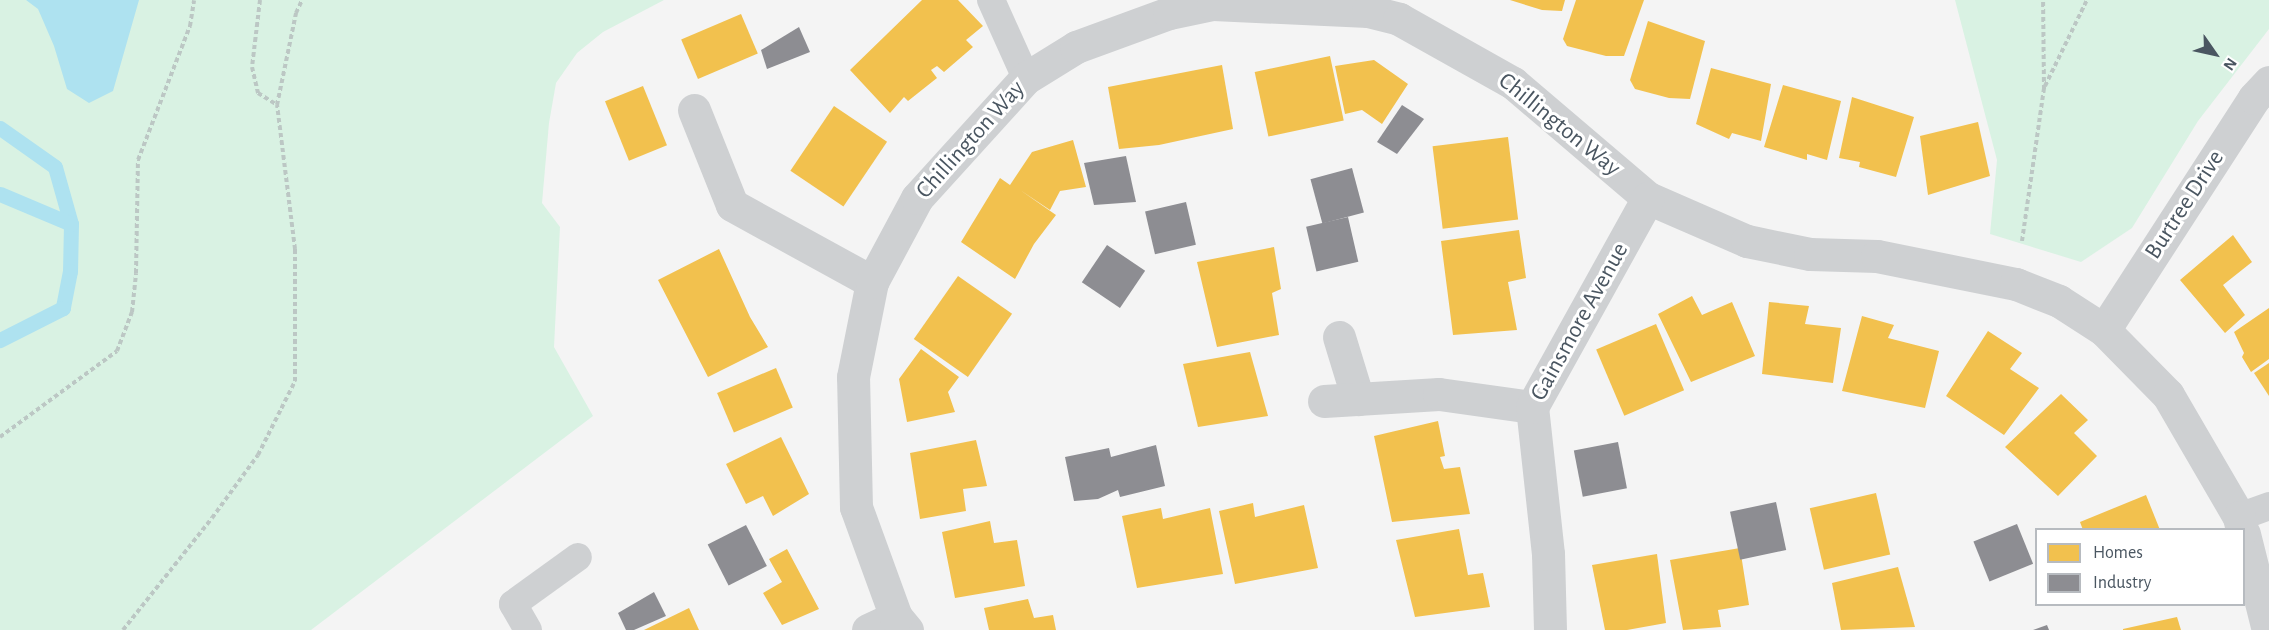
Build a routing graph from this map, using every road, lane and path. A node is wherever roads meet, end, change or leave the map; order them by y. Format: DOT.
graph roads {
  1 [pos="194,0"];
  2 [pos="260,0"];
  3 [pos="302,0"];
  4 [pos="991,0"];
  5 [pos="2043,0"];
  6 [pos="2086,0"];
  7 [pos="1167,6"];
  8 [pos="1369,6"];
  9 [pos="1026,78"];
  10 [pos="2269,82"];
  11 [pos="2044,89"];
  12 [pos="277,105"];
  13 [pos="694,110"];
  14 [pos="1648,198"];
  15 [pos="872,282"];
  16 [pos="2016,284"];
  17 [pos="2104,330"];
  18 [pos="1339,337"];
  19 [pos="1358,399"];
  20 [pos="1324,401"];
  21 [pos="1532,407"];
  22 [pos="0,437"];
  23 [pos="2269,506"];
  24 [pos="2242,527"];
  25 [pos="2245,539"];
  26 [pos="578,557"];
  27 [pos="890,626"];
  28 [pos="123,630"];
  29 [pos="528,630"];
  30 [pos="1550,630"];
  31 [pos="2268,630"];
  1 -- 22 [label="path"];
  2 -- 12 [label="path"];
  3 -- 12 [label="path"];
  4 -- 9 [label="lane"];
  5 -- 11 [label="path"];
  6 -- 11 [label="path"];
  7 -- 8 [label="street, Chillington Way"];
  7 -- 9 [label="street, Chillington Way"];
  8 -- 14 [label="street, Chillington Way"];
  9 -- 15 [label="street, Chillington Way"];
  10 -- 17 [label="street, Burtree Drive"];
  11 -- 16 [label="path"];
  12 -- 28 [label="path"];
  13 -- 15 [label="street"];
  14 -- 16 [label="street, Chillington Way"];
  14 -- 21 [label="street, Gainsmore Avenue"];
  15 -- 27 [label="street, Chillington Way"];
  16 -- 17 [label="street, Chillington Way"];
  17 -- 24 [label="street, Chillington Way"];
  18 -- 19 [label="street"];
  19 -- 20 [label="street"];
  19 -- 21 [label="street"];
  21 -- 30 [label="street, Gainsmore Avenue"];
  23 -- 24 [label="lane"];
  25 -- 31 [label="street, Chillington Way"];
  26 -- 29 [label="lane"];
}
